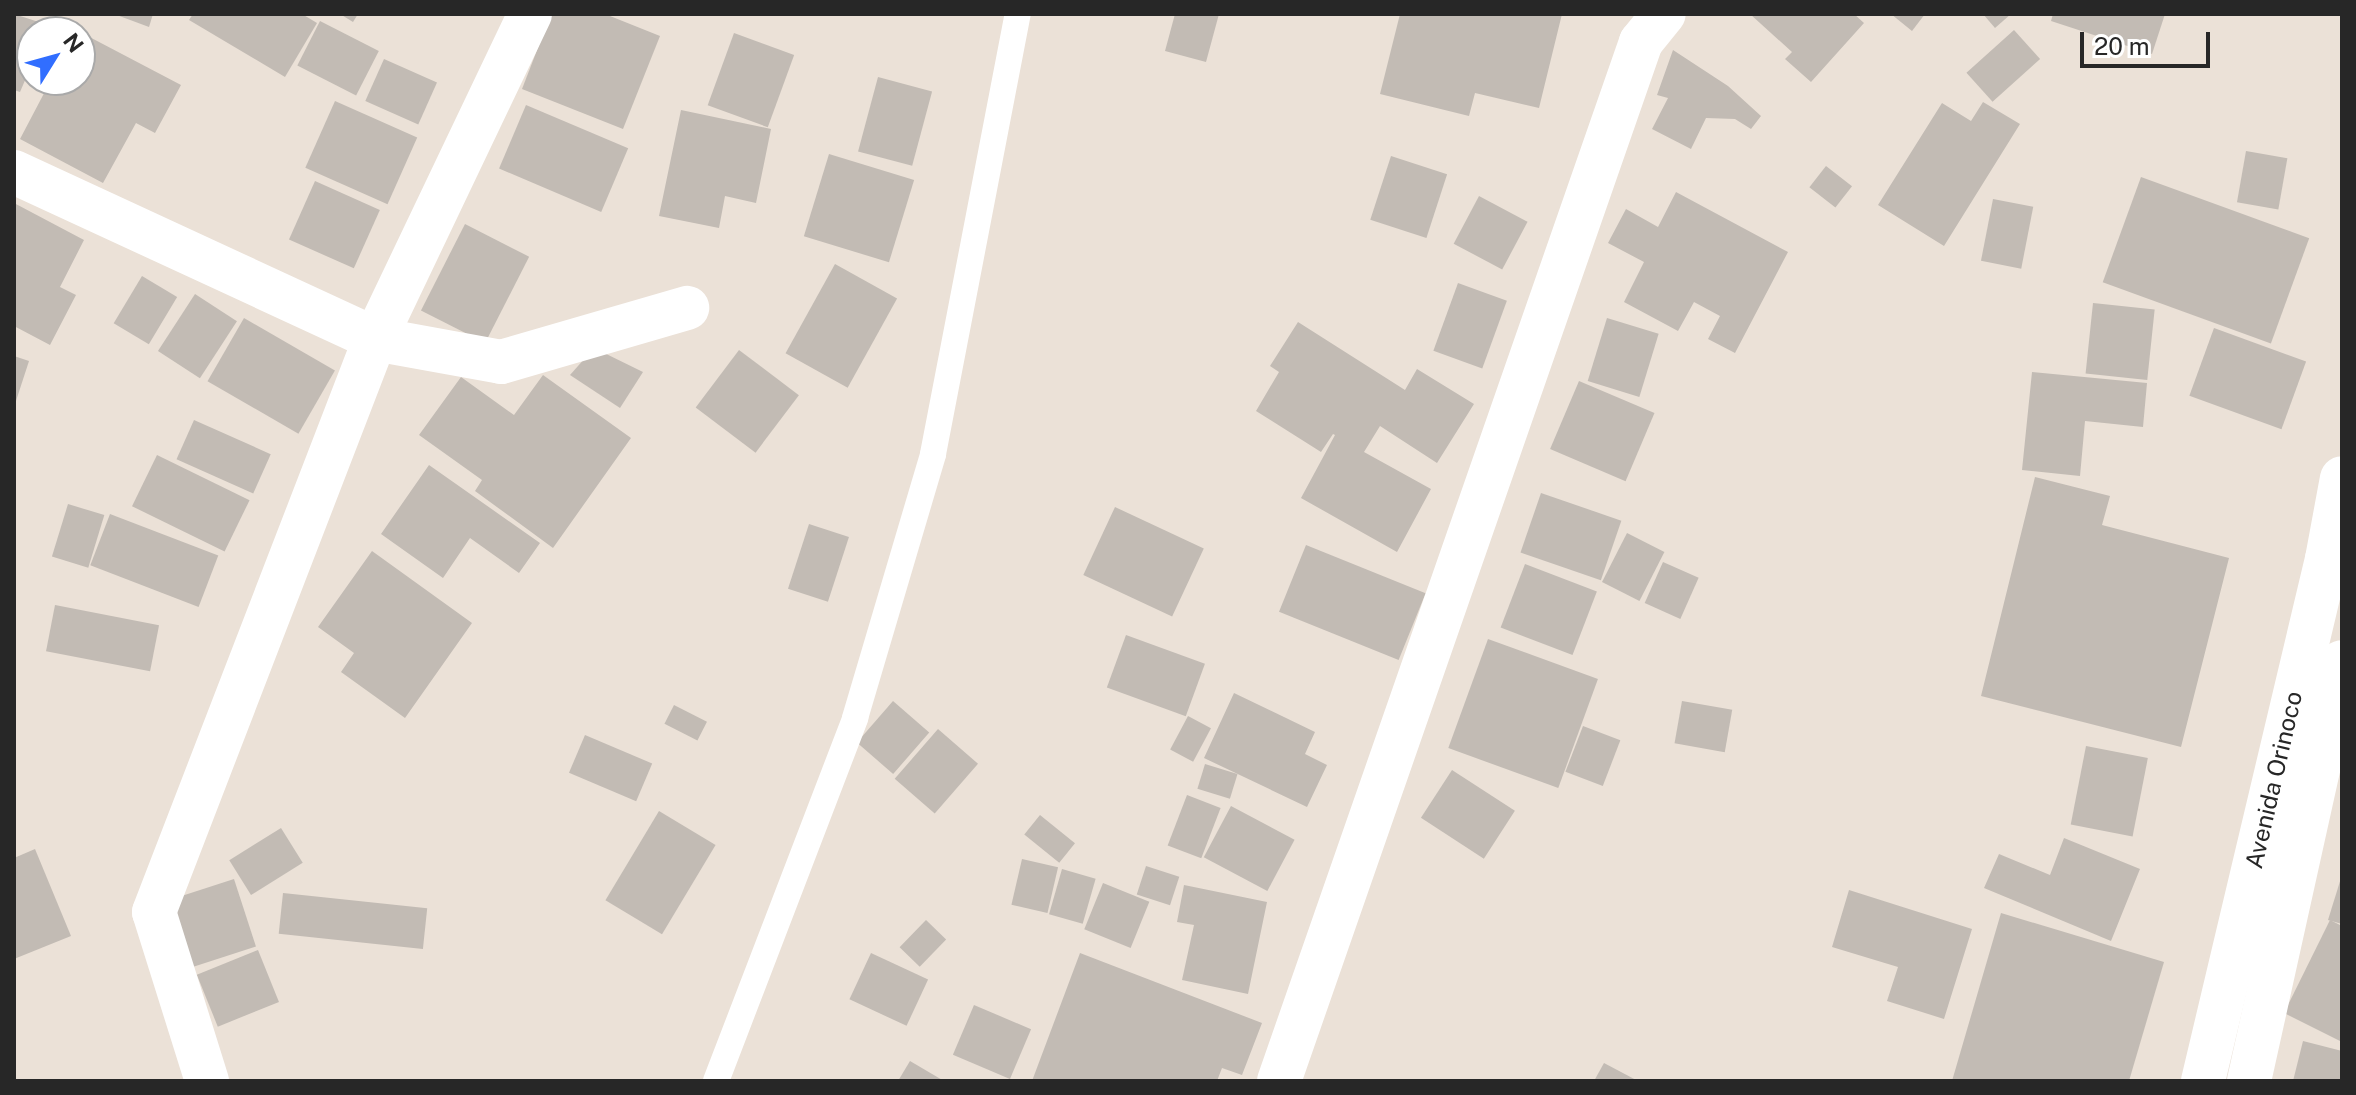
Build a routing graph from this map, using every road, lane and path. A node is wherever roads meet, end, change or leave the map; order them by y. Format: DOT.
graph roads {
  1 [pos="530,14"];
  2 [pos="1018,14"];
  3 [pos="1664,14"];
  4 [pos="14,172"];
  5 [pos="687,308"];
  6 [pos="375,339"];
  7 [pos="2342,478"];
  8 [pos="2342,662"];
  9 [pos="207,1081"];
  10 [pos="716,1081"];
  11 [pos="1279,1081"];
  12 [pos="2203,1081"];
  13 [pos="2249,1081"];
  1 -- 6 [label="street"];
  2 -- 10 [label="lane"];
  3 -- 11 [label="street"];
  4 -- 6 [label="street"];
  5 -- 6 [label="street"];
  6 -- 9 [label="street"];
  7 -- 12 [label="street, Avenida Orinoco"];
  8 -- 13 [label="street, Avenida Orinoco"];
}
